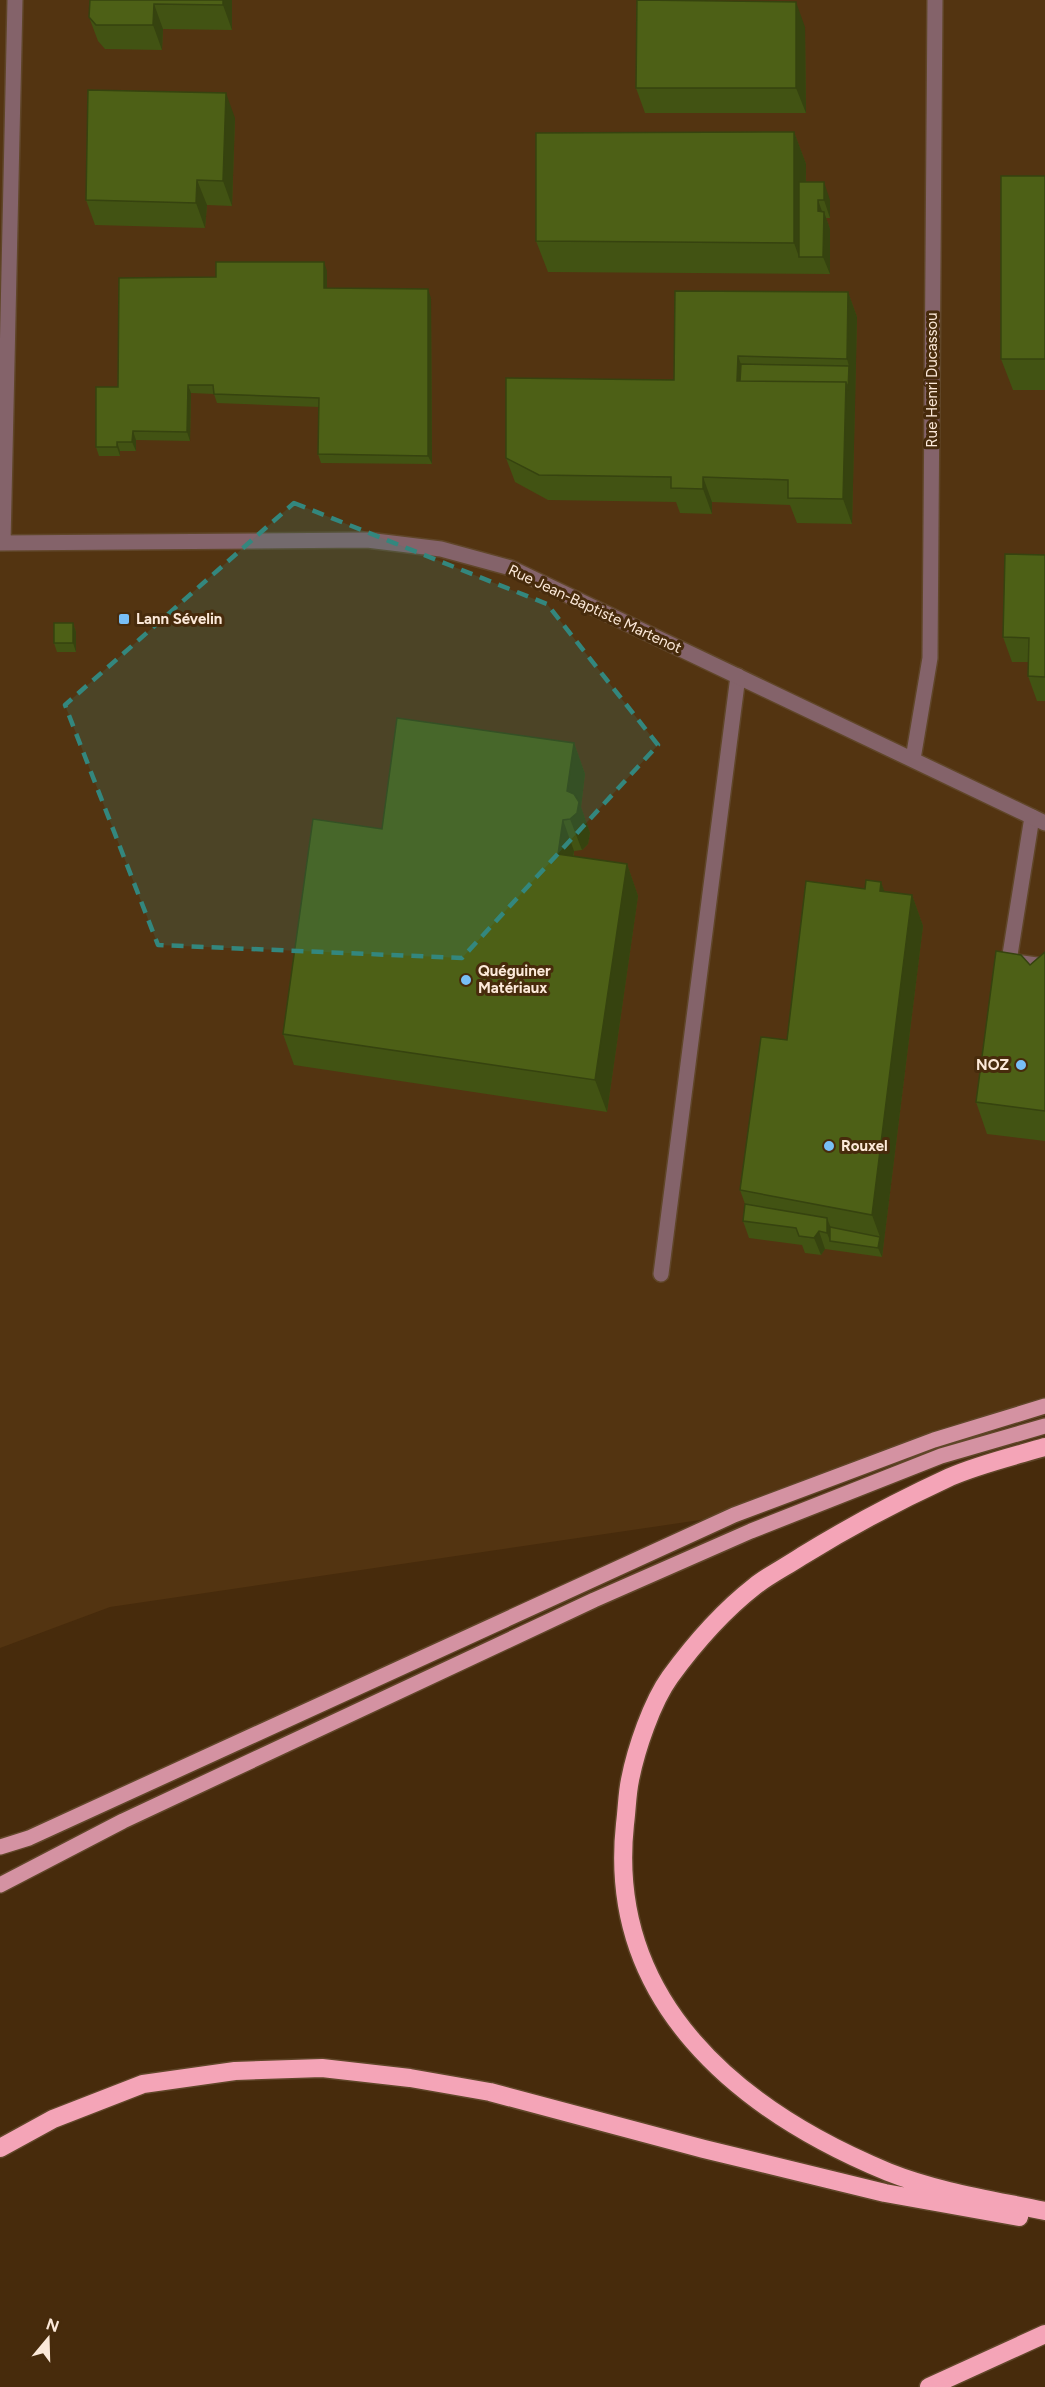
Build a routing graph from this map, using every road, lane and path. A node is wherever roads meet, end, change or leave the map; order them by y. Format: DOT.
graph roads {
  1 [pos="15,0"];
  2 [pos="935,0"];
  3 [pos="2,543"];
  4 [pos="738,676"];
  5 [pos="913,759"];
  6 [pos="1038,820"];
  7 [pos="1045,966"];
  8 [pos="661,1274"];
  9 [pos="1045,1406"];
  10 [pos="1045,1426"];
  11 [pos="1045,1447"];
  12 [pos="0,1847"];
  13 [pos="0,1885"];
  14 [pos="0,2148"];
  15 [pos="1045,2211"];
  16 [pos="1045,2217"];
  17 [pos="1045,2334"];
  18 [pos="929,2387"];
  1 -- 3 [label="street"];
  2 -- 5 [label="street, Rue Henri Ducassou"];
  3 -- 4 [label="street, Rue Jean-Baptiste Martenot"];
  4 -- 5 [label="street, Rue Jean-Baptiste Martenot"];
  4 -- 8 [label="street"];
  5 -- 6 [label="street, Rue Jean-Baptiste Martenot"];
  6 -- 7 [label="street"];
  9 -- 12 [label="main road"];
  10 -- 13 [label="main road"];
  11 -- 15 [label="highway"];
  14 -- 16 [label="highway"];
  17 -- 18 [label="highway"];
}
